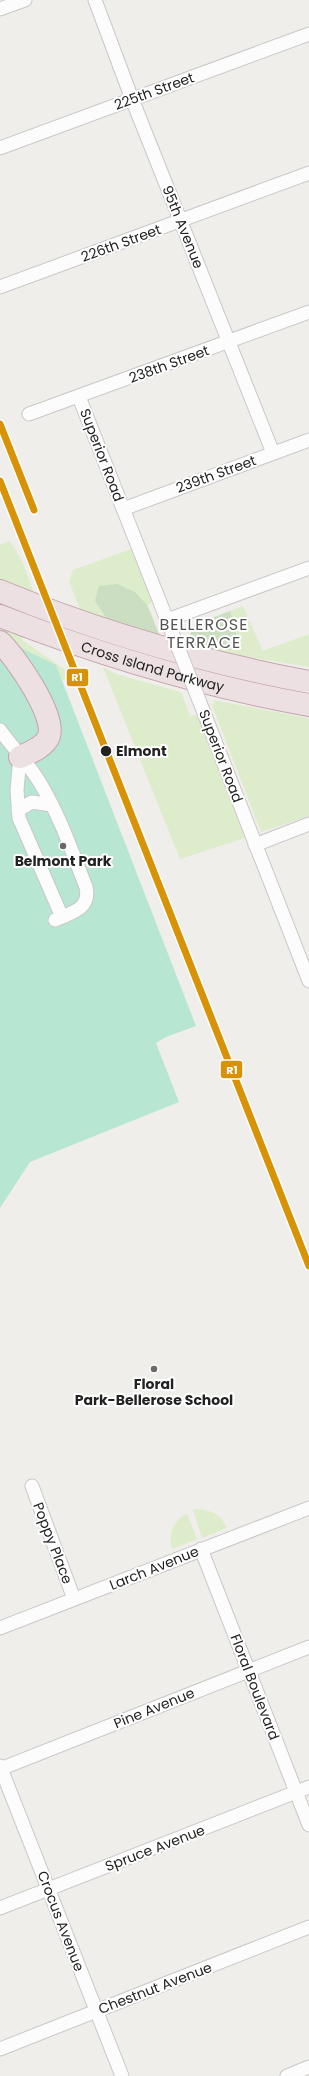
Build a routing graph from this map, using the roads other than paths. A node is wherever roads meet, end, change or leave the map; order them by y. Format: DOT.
graph roads {
  1 [pos="25,0"];
  2 [pos="95,0"];
  3 [pos="0,9"];
  4 [pos="309,34"];
  5 [pos="132,99"];
  6 [pos="0,148"];
  7 [pos="309,173"];
  8 [pos="180,221"];
  9 [pos="0,287"];
  10 [pos="309,312"];
  11 [pos="229,342"];
  12 [pos="79,397"];
  13 [pos="29,414"];
  14 [pos="309,440"];
  15 [pos="273,453"];
  16 [pos="123,509"];
  17 [pos="309,568"];
  18 [pos="0,591"];
  19 [pos="0,616"];
  20 [pos="167,620"];
  21 [pos="0,642"];
  22 [pos="309,682"];
  23 [pos="309,705"];
  24 [pos="0,730"];
  25 [pos="20,757"];
  26 [pos="52,805"];
  27 [pos="18,810"];
  28 [pos="309,824"];
  29 [pos="255,844"];
  30 [pos="304,954"];
  31 [pos="309,981"];
  32 [pos="32,1486"];
  33 [pos="309,1508"];
  34 [pos="201,1549"];
  35 [pos="74,1599"];
  36 [pos="0,1628"];
  37 [pos="309,1647"];
  38 [pos="248,1671"];
  39 [pos="0,1768"];
  40 [pos="309,1787"];
  41 [pos="296,1792"];
  42 [pos="309,1825"];
  43 [pos="48,1889"];
  44 [pos="0,1908"];
  45 [pos="309,1927"];
  46 [pos="96,2011"];
  47 [pos="0,2048"];
  48 [pos="309,2067"];
  49 [pos="122,2076"];
  50 [pos="287,2076"];
  1 -- 3 [label="street"];
  2 -- 5 [label="street, 95th Avenue"];
  4 -- 5 [label="street, 225th Street"];
  5 -- 6 [label="street, 225th Street"];
  5 -- 8 [label="street, 95th Avenue"];
  7 -- 8 [label="street, 226th Street"];
  8 -- 9 [label="street, 226th Street"];
  8 -- 11 [label="street, 95th Avenue"];
  10 -- 11 [label="street, 238th Street"];
  11 -- 12 [label="street, 238th Street"];
  11 -- 15 [label="street, 95th Avenue"];
  12 -- 13 [label="street, 238th Street"];
  12 -- 16 [label="street, Superior Road"];
  14 -- 15 [label="street, 239th Street"];
  15 -- 16 [label="street, 239th Street"];
  16 -- 20 [label="street, Superior Road"];
  17 -- 20 [label="street"];
  18 -- 22 [label="highway, Cross Island Parkway"];
  19 -- 23 [label="highway, Cross Island Parkway"];
  20 -- 29 [label="street, Superior Road, bridge"];
  21 -- 25 [label="highway"];
  24 -- 25 [label="street"];
  25 -- 26 [label="street"];
  25 -- 27 [label="street"];
  26 -- 27 [label="street"];
  26 -- 27 [label="street"];
  28 -- 29 [label="street"];
  29 -- 30 [label="street, Superior Road"];
  30 -- 31 [label="street, Superior Road"];
  32 -- 35 [label="street, Poppy Place"];
  33 -- 34 [label="street, Larch Avenue"];
  34 -- 35 [label="street, Larch Avenue"];
  34 -- 38 [label="street, Floral Boulevard"];
  35 -- 36 [label="street, Larch Avenue"];
  37 -- 38 [label="street, Pine Avenue"];
  38 -- 39 [label="street, Pine Avenue"];
  38 -- 41 [label="street, Floral Boulevard"];
  39 -- 43 [label="street, Crocus Avenue"];
  40 -- 41 [label="street, Spruce Avenue"];
  41 -- 42 [label="street, Floral Boulevard"];
  41 -- 43 [label="street, Spruce Avenue"];
  43 -- 44 [label="street, Spruce Avenue"];
  43 -- 46 [label="street, Crocus Avenue"];
  45 -- 46 [label="street, Chestnut Avenue"];
  46 -- 47 [label="street, Chestnut Avenue"];
  46 -- 49 [label="street, Crocus Avenue"];
  48 -- 50 [label="street"];
}
